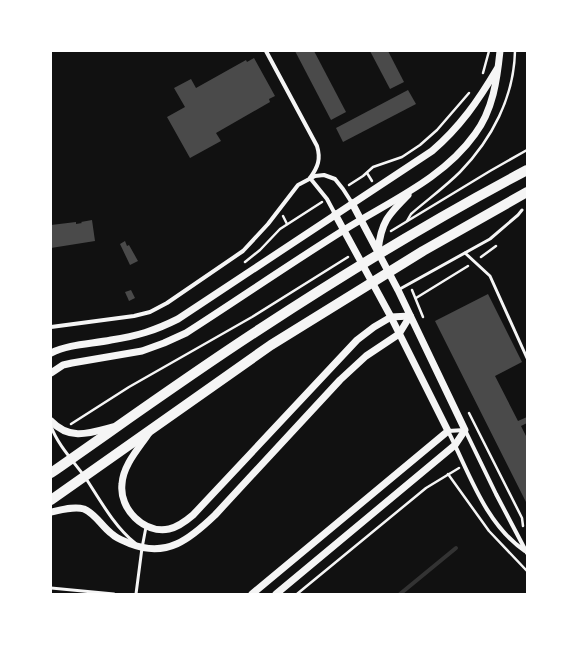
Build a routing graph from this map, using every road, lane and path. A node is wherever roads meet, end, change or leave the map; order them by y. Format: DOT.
graph roads {
  1 [pos="266,51"];
  2 [pos="489,51"];
  3 [pos="500,51"];
  4 [pos="499,66"];
  5 [pos="479,79"];
  6 [pos="471,90"];
  7 [pos="527,170"];
  8 [pos="367,173"];
  9 [pos="310,178"];
  10 [pos="415,188"];
  11 [pos="527,192"];
  12 [pos="352,203"];
  13 [pos="522,210"];
  14 [pos="335,214"];
  15 [pos="361,220"];
  16 [pos="344,230"];
  17 [pos="378,251"];
  18 [pos="465,253"];
  19 [pos="398,290"];
  20 [pos="410,316"];
  21 [pos="252,317"];
  22 [pos="391,317"];
  23 [pos="51,327"];
  24 [pos="399,334"];
  25 [pos="51,353"];
  26 [pos="527,358"];
  27 [pos="51,373"];
  28 [pos="51,421"];
  29 [pos="51,426"];
  30 [pos="119,426"];
  31 [pos="152,429"];
  32 [pos="62,430"];
  33 [pos="465,430"];
  34 [pos="448,431"];
  35 [pos="455,445"];
  36 [pos="488,451"];
  37 [pos="71,459"];
  38 [pos="51,473"];
  39 [pos="448,474"];
  40 [pos="84,477"];
  41 [pos="452,481"];
  42 [pos="431,485"];
  43 [pos="51,500"];
  44 [pos="51,512"];
  45 [pos="146,526"];
  46 [pos="523,531"];
  47 [pos="142,548"];
  48 [pos="526,551"];
  49 [pos="51,588"];
  50 [pos="114,594"];
  51 [pos="136,594"];
  52 [pos="252,594"];
  53 [pos="276,594"];
  54 [pos="297,594"];
  1 -- 9 [label="street"];
  2 -- 5 [label="path"];
  3 -- 4 [label="street"];
  4 -- 10 [label="street"];
  4 -- 12 [label="street"];
  6 -- 8 [label="path"];
  7 -- 30 [label="main road"];
  9 -- 12 [label="street"];
  9 -- 14 [label="street"];
  9 -- 23 [label="street"];
  10 -- 15 [label="street"];
  10 -- 17 [label="street"];
  11 -- 31 [label="main road"];
  12 -- 14 [label="street"];
  12 -- 15 [label="street"];
  13 -- 18 [label="lane"];
  14 -- 16 [label="street"];
  14 -- 25 [label="street"];
  15 -- 16 [label="street"];
  15 -- 17 [label="street"];
  16 -- 22 [label="street"];
  16 -- 27 [label="street"];
  17 -- 19 [label="street"];
  18 -- 19 [label="lane"];
  18 -- 26 [label="lane"];
  19 -- 20 [label="street"];
  20 -- 22 [label="street"];
  20 -- 24 [label="street"];
  20 -- 33 [label="street"];
  21 -- 32 [label="path"];
  22 -- 24 [label="street"];
  22 -- 45 [label="street"];
  24 -- 34 [label="street"];
  24 -- 47 [label="street"];
  28 -- 32 [label="street"];
  29 -- 37 [label="lane"];
  30 -- 32 [label="street"];
  30 -- 37 [label="main road"];
  31 -- 40 [label="main road"];
  31 -- 45 [label="street"];
  33 -- 34 [label="street"];
  33 -- 35 [label="street"];
  33 -- 48 [label="street"];
  34 -- 35 [label="street"];
  34 -- 52 [label="street"];
  35 -- 48 [label="street"];
  35 -- 53 [label="street"];
  36 -- 46 [label="path"];
  37 -- 38 [label="main road"];
  37 -- 40 [label="lane"];
  39 -- 41 [label="path"];
  40 -- 43 [label="main road"];
  40 -- 47 [label="lane"];
  42 -- 54 [label="path"];
  44 -- 47 [label="street"];
  45 -- 47 [label="lane"];
  47 -- 51 [label="lane"];
  49 -- 50 [label="lane"];
}
